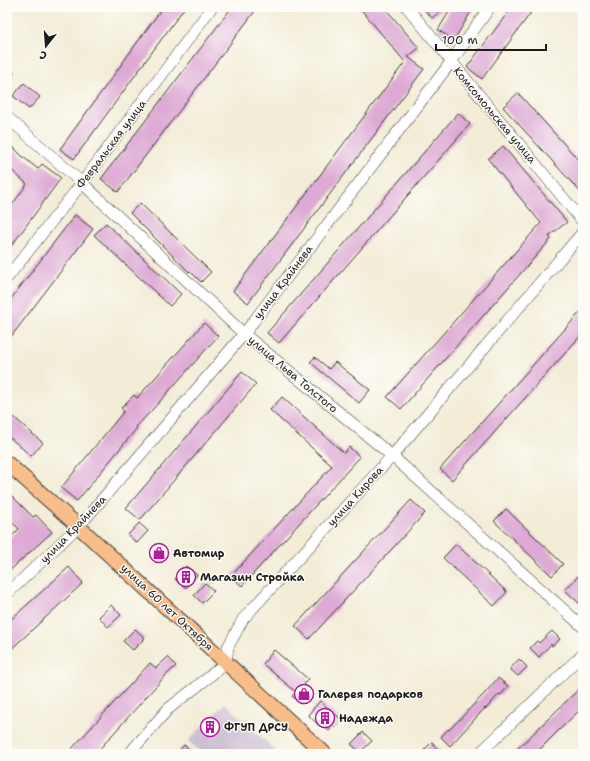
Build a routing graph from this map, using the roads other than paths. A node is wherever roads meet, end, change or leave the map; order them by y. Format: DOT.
graph roads {
  1 [pos="212,7"];
  2 [pos="407,7"];
  3 [pos="490,7"];
  4 [pos="451,62"];
  5 [pos="7,117"];
  6 [pos="82,183"];
  7 [pos="583,222"];
  8 [pos="583,232"];
  9 [pos="7,278"];
  10 [pos="244,334"];
  11 [pos="392,456"];
  12 [pos="7,463"];
  13 [pos="78,526"];
  14 [pos="7,594"];
  15 [pos="583,627"];
  16 [pos="583,654"];
  17 [pos="226,662"];
  18 [pos="129,754"];
  19 [pos="325,754"];
  20 [pos="479,754"];
  1 -- 6 [label="street, Февральская улица"];
  2 -- 4 [label="street, Комсомольская улица"];
  3 -- 4 [label="street, улица Крайнева"];
  4 -- 7 [label="street, Комсомольская улица"];
  4 -- 10 [label="street, улица Крайнева"];
  5 -- 6 [label="street, улица Льва Толстого"];
  6 -- 9 [label="street, Февральская улица"];
  6 -- 10 [label="street, улица Льва Толстого"];
  8 -- 11 [label="street, улица Кирова"];
  10 -- 11 [label="street, улица Льва Толстого"];
  10 -- 13 [label="street, улица Крайнева"];
  11 -- 15 [label="street, улица Льва Толстого"];
  11 -- 17 [label="street, улица Кирова"];
  12 -- 13 [label="main road, улица 60 лет Октября"];
  13 -- 14 [label="street, улица Крайнева"];
  13 -- 17 [label="main road, улица 60 лет Октября"];
  16 -- 20 [label="street"];
  17 -- 18 [label="street"];
  17 -- 19 [label="main road, улица 60 лет Октября"];
}
